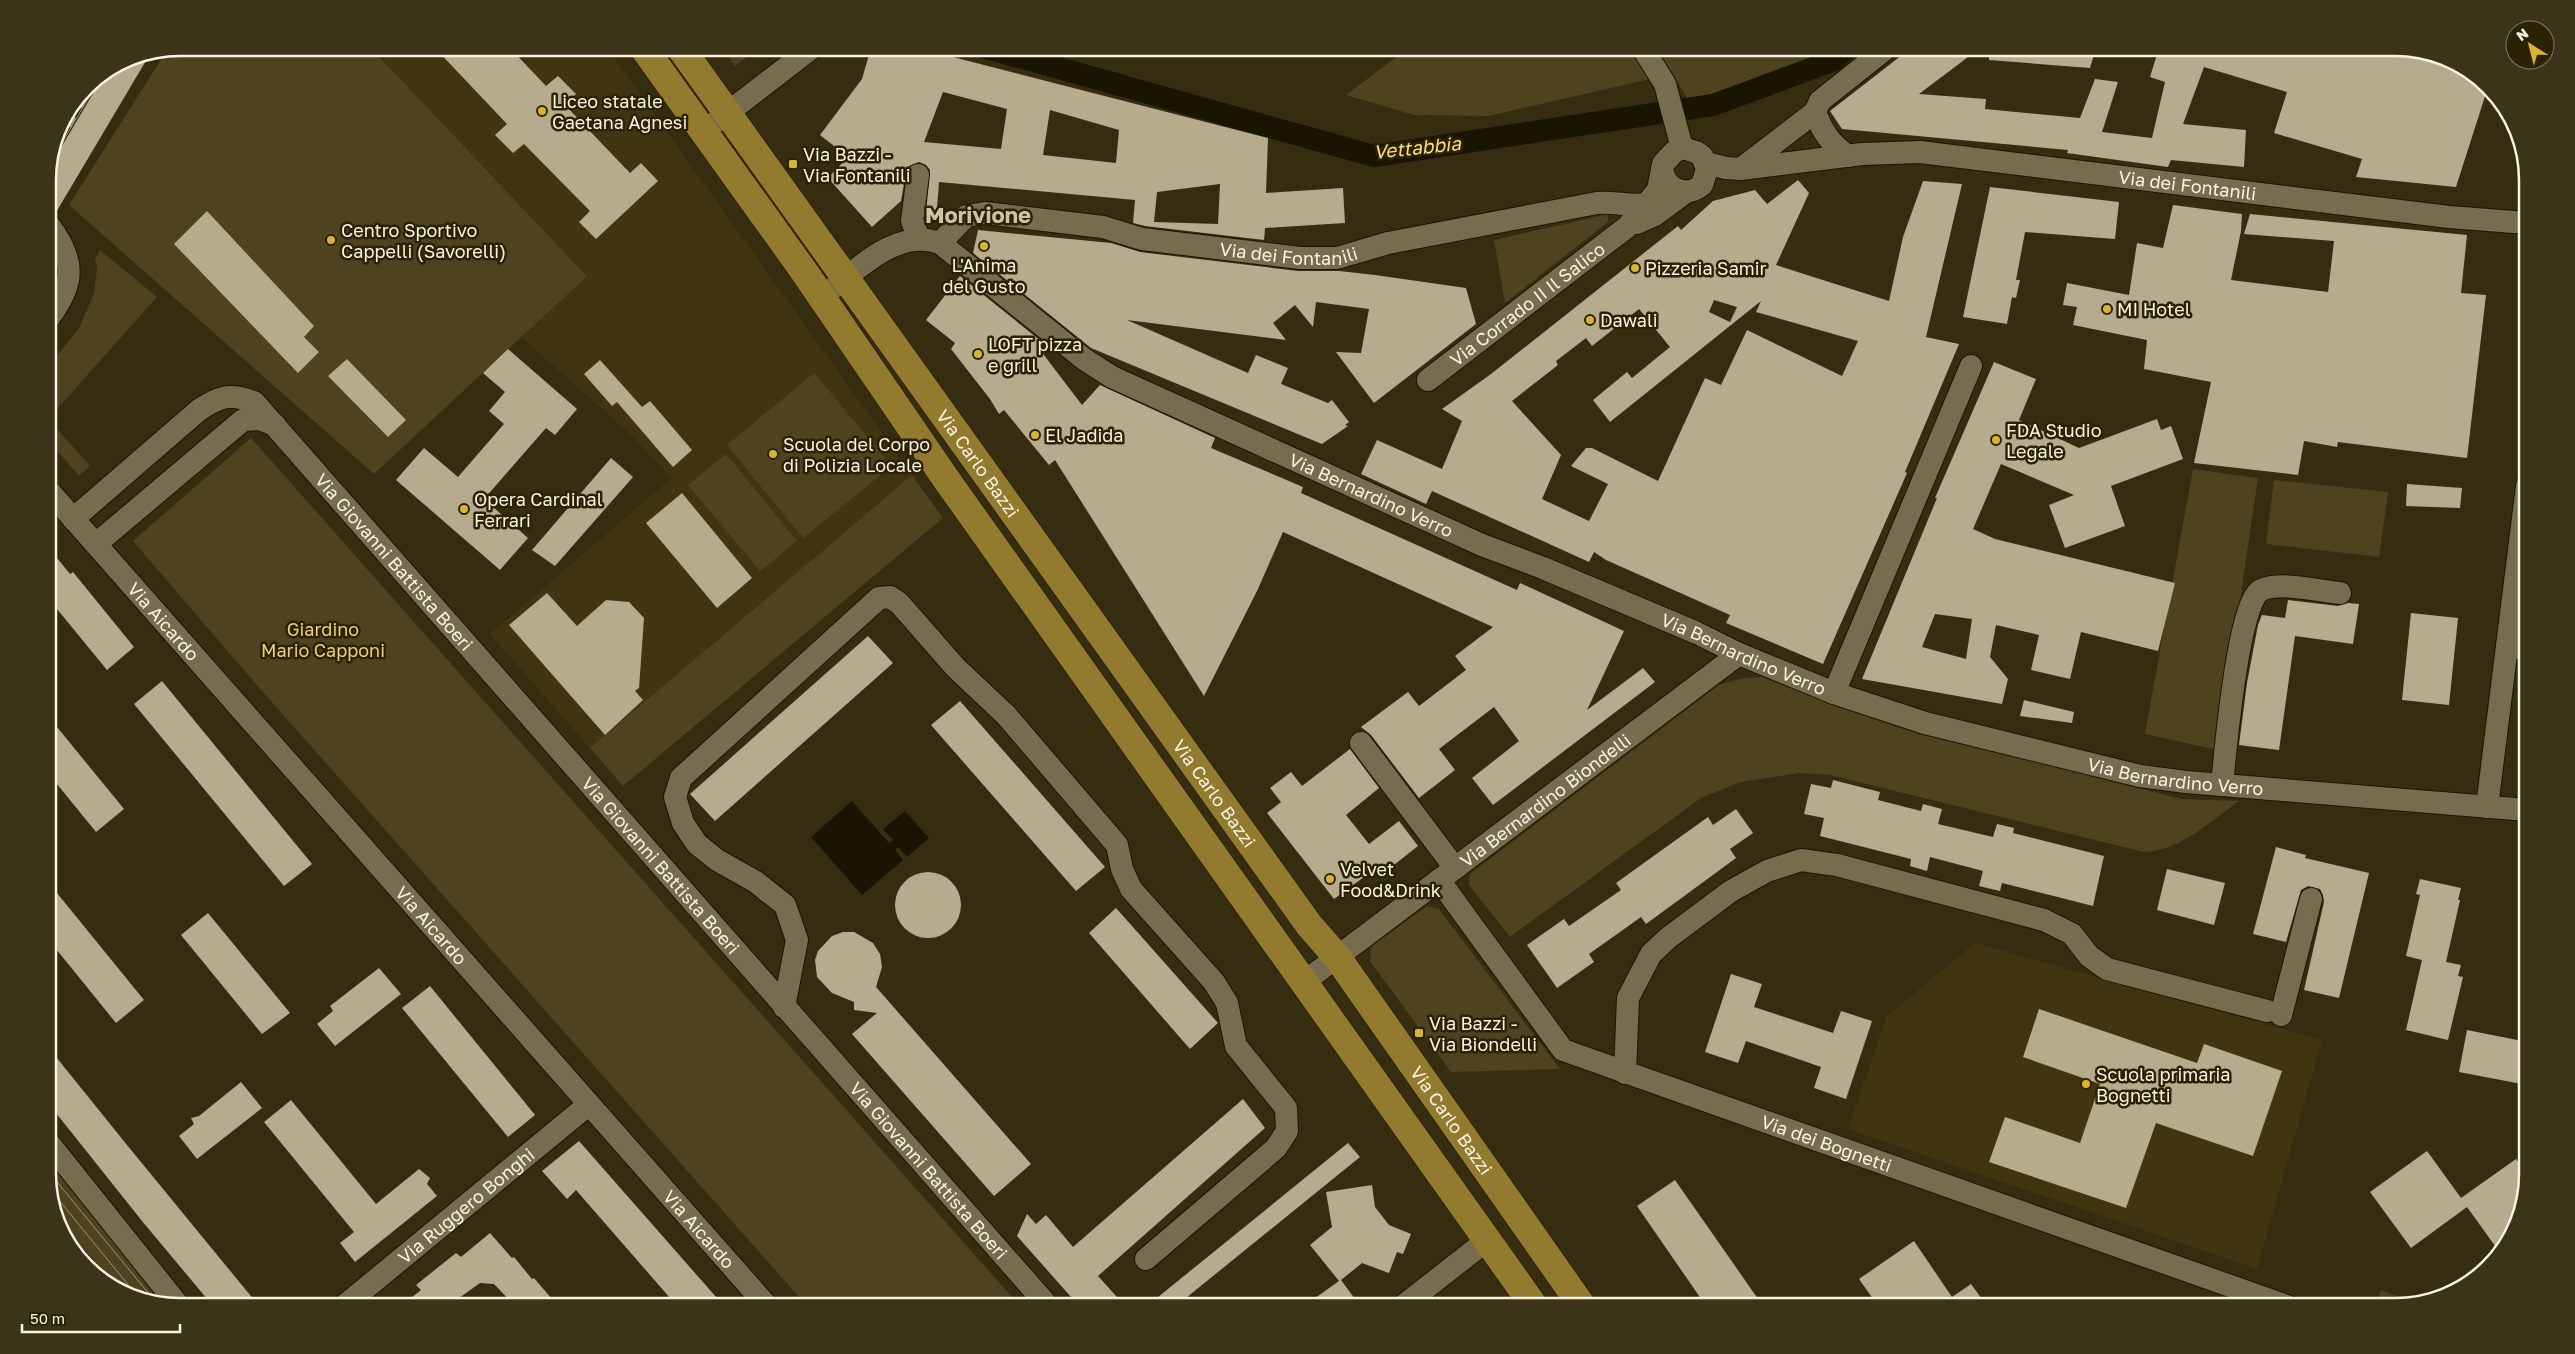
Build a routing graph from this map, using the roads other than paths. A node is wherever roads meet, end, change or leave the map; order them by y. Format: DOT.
graph roads {
  1 [pos="649,56"];
  2 [pos="686,56"];
  3 [pos="803,56"];
  4 [pos="1647,56"];
  5 [pos="1878,56"];
  6 [pos="1815,112"];
  7 [pos="728,113"];
  8 [pos="704,131"];
  9 [pos="1681,144"];
  10 [pos="1848,156"];
  11 [pos="1706,163"];
  12 [pos="1741,169"];
  13 [pos="1663,173"];
  14 [pos="918,175"];
  15 [pos="1686,192"];
  16 [pos="1647,204"];
  17 [pos="2518,222"];
  18 [pos="1627,227"];
  19 [pos="57,237"];
  20 [pos="930,241"];
  21 [pos="846,279"];
  22 [pos="822,297"];
  23 [pos="57,307"];
  24 [pos="1971,366"];
  25 [pos="1428,380"];
  26 [pos="274,425"];
  27 [pos="57,500"];
  28 [pos="73,519"];
  29 [pos="96,544"];
  30 [pos="2340,593"];
  31 [pos="2518,627"];
  32 [pos="2517,648"];
  33 [pos="1739,654"];
  34 [pos="1834,692"];
  35 [pos="1361,743"];
  36 [pos="2222,785"];
  37 [pos="2487,807"];
  38 [pos="2519,809"];
  39 [pos="1447,874"];
  40 [pos="2311,899"];
  41 [pos="1337,957"];
  42 [pos="1304,982"];
  43 [pos="784,1006"];
  44 [pos="1625,1073"];
  45 [pos="588,1105"];
  46 [pos="57,1153"];
  47 [pos="1486,1241"];
  48 [pos="1146,1259"];
  49 [pos="172,1298"];
  50 [pos="354,1298"];
  51 [pos="760,1298"];
  52 [pos="1041,1298"];
  53 [pos="1412,1298"];
  54 [pos="1528,1298"];
  55 [pos="1576,1298"];
  56 [pos="2264,1298"];
  1 -- 8 [label="main road, Via Carlo Bazzi"];
  2 -- 7 [label="main road, Via Carlo Bazzi"];
  3 -- 7 [label="street"];
  4 -- 9 [label="street"];
  5 -- 6 [label="street"];
  6 -- 10 [label="street"];
  6 -- 12 [label="street"];
  7 -- 8 [label="street"];
  7 -- 21 [label="main road, Via Carlo Bazzi"];
  8 -- 22 [label="main road, Via Carlo Bazzi"];
  9 -- 11 [label="street"];
  9 -- 13 [label="street, Via Corrado II Il Salico"];
  10 -- 12 [label="street, Via dei Fontanili"];
  10 -- 17 [label="street, Via dei Fontanili"];
  11 -- 12 [label="street, Via dei Fontanili"];
  11 -- 15 [label="street, Via Corrado II Il Salico"];
  13 -- 15 [label="street"];
  13 -- 16 [label="street, Via Corrado II Il Salico"];
  14 -- 20 [label="street"];
  15 -- 18 [label="street, Via Corrado II Il Salico"];
  16 -- 18 [label="street, Via Corrado II Il Salico"];
  16 -- 20 [label="street, Via dei Fontanili"];
  18 -- 25 [label="street, Via Corrado II Il Salico"];
  19 -- 23 [label="street"];
  20 -- 21 [label="street"];
  20 -- 33 [label="street, Via Bernardino Verro"];
  21 -- 22 [label="street"];
  21 -- 41 [label="main road, Via Carlo Bazzi"];
  22 -- 42 [label="main road, Via Carlo Bazzi"];
  24 -- 34 [label="street, Via Bernardino Verro"];
  26 -- 28 [label="street, Via Giovanni Battista Boeri"];
  26 -- 29 [label="street"];
  26 -- 43 [label="street, Via Giovanni Battista Boeri"];
  27 -- 28 [label="street, Via Aicardo"];
  28 -- 29 [label="street, Via Aicardo"];
  29 -- 45 [label="street, Via Aicardo"];
  30 -- 36 [label="street"];
  31 -- 32 [label="street"];
  32 -- 37 [label="street"];
  33 -- 34 [label="street, Via Bernardino Verro"];
  33 -- 39 [label="street, Via Bernardino Biondelli"];
  34 -- 36 [label="street, Via Bernardino Verro"];
  35 -- 39 [label="street, Via dei Bognetti"];
  36 -- 37 [label="street, Via Bernardino Verro"];
  37 -- 38 [label="street, Via Bernardino Verro"];
  39 -- 41 [label="street, Via Bernardino Biondelli"];
  39 -- 44 [label="street, Via dei Bognetti"];
  40 -- 44 [label="street"];
  41 -- 42 [label="street, Via Bernardino Biondelli"];
  41 -- 55 [label="main road, Via Carlo Bazzi"];
  42 -- 47 [label="main road, Via Carlo Bazzi"];
  43 -- 48 [label="street"];
  43 -- 52 [label="street, Via Giovanni Battista Boeri"];
  44 -- 56 [label="street, Via dei Bognetti"];
  45 -- 50 [label="street, Via Ruggero Bonghi"];
  45 -- 51 [label="street, Via Aicardo"];
  46 -- 49 [label="street"];
  47 -- 53 [label="street"];
  47 -- 54 [label="main road, Via Carlo Bazzi"];
}
